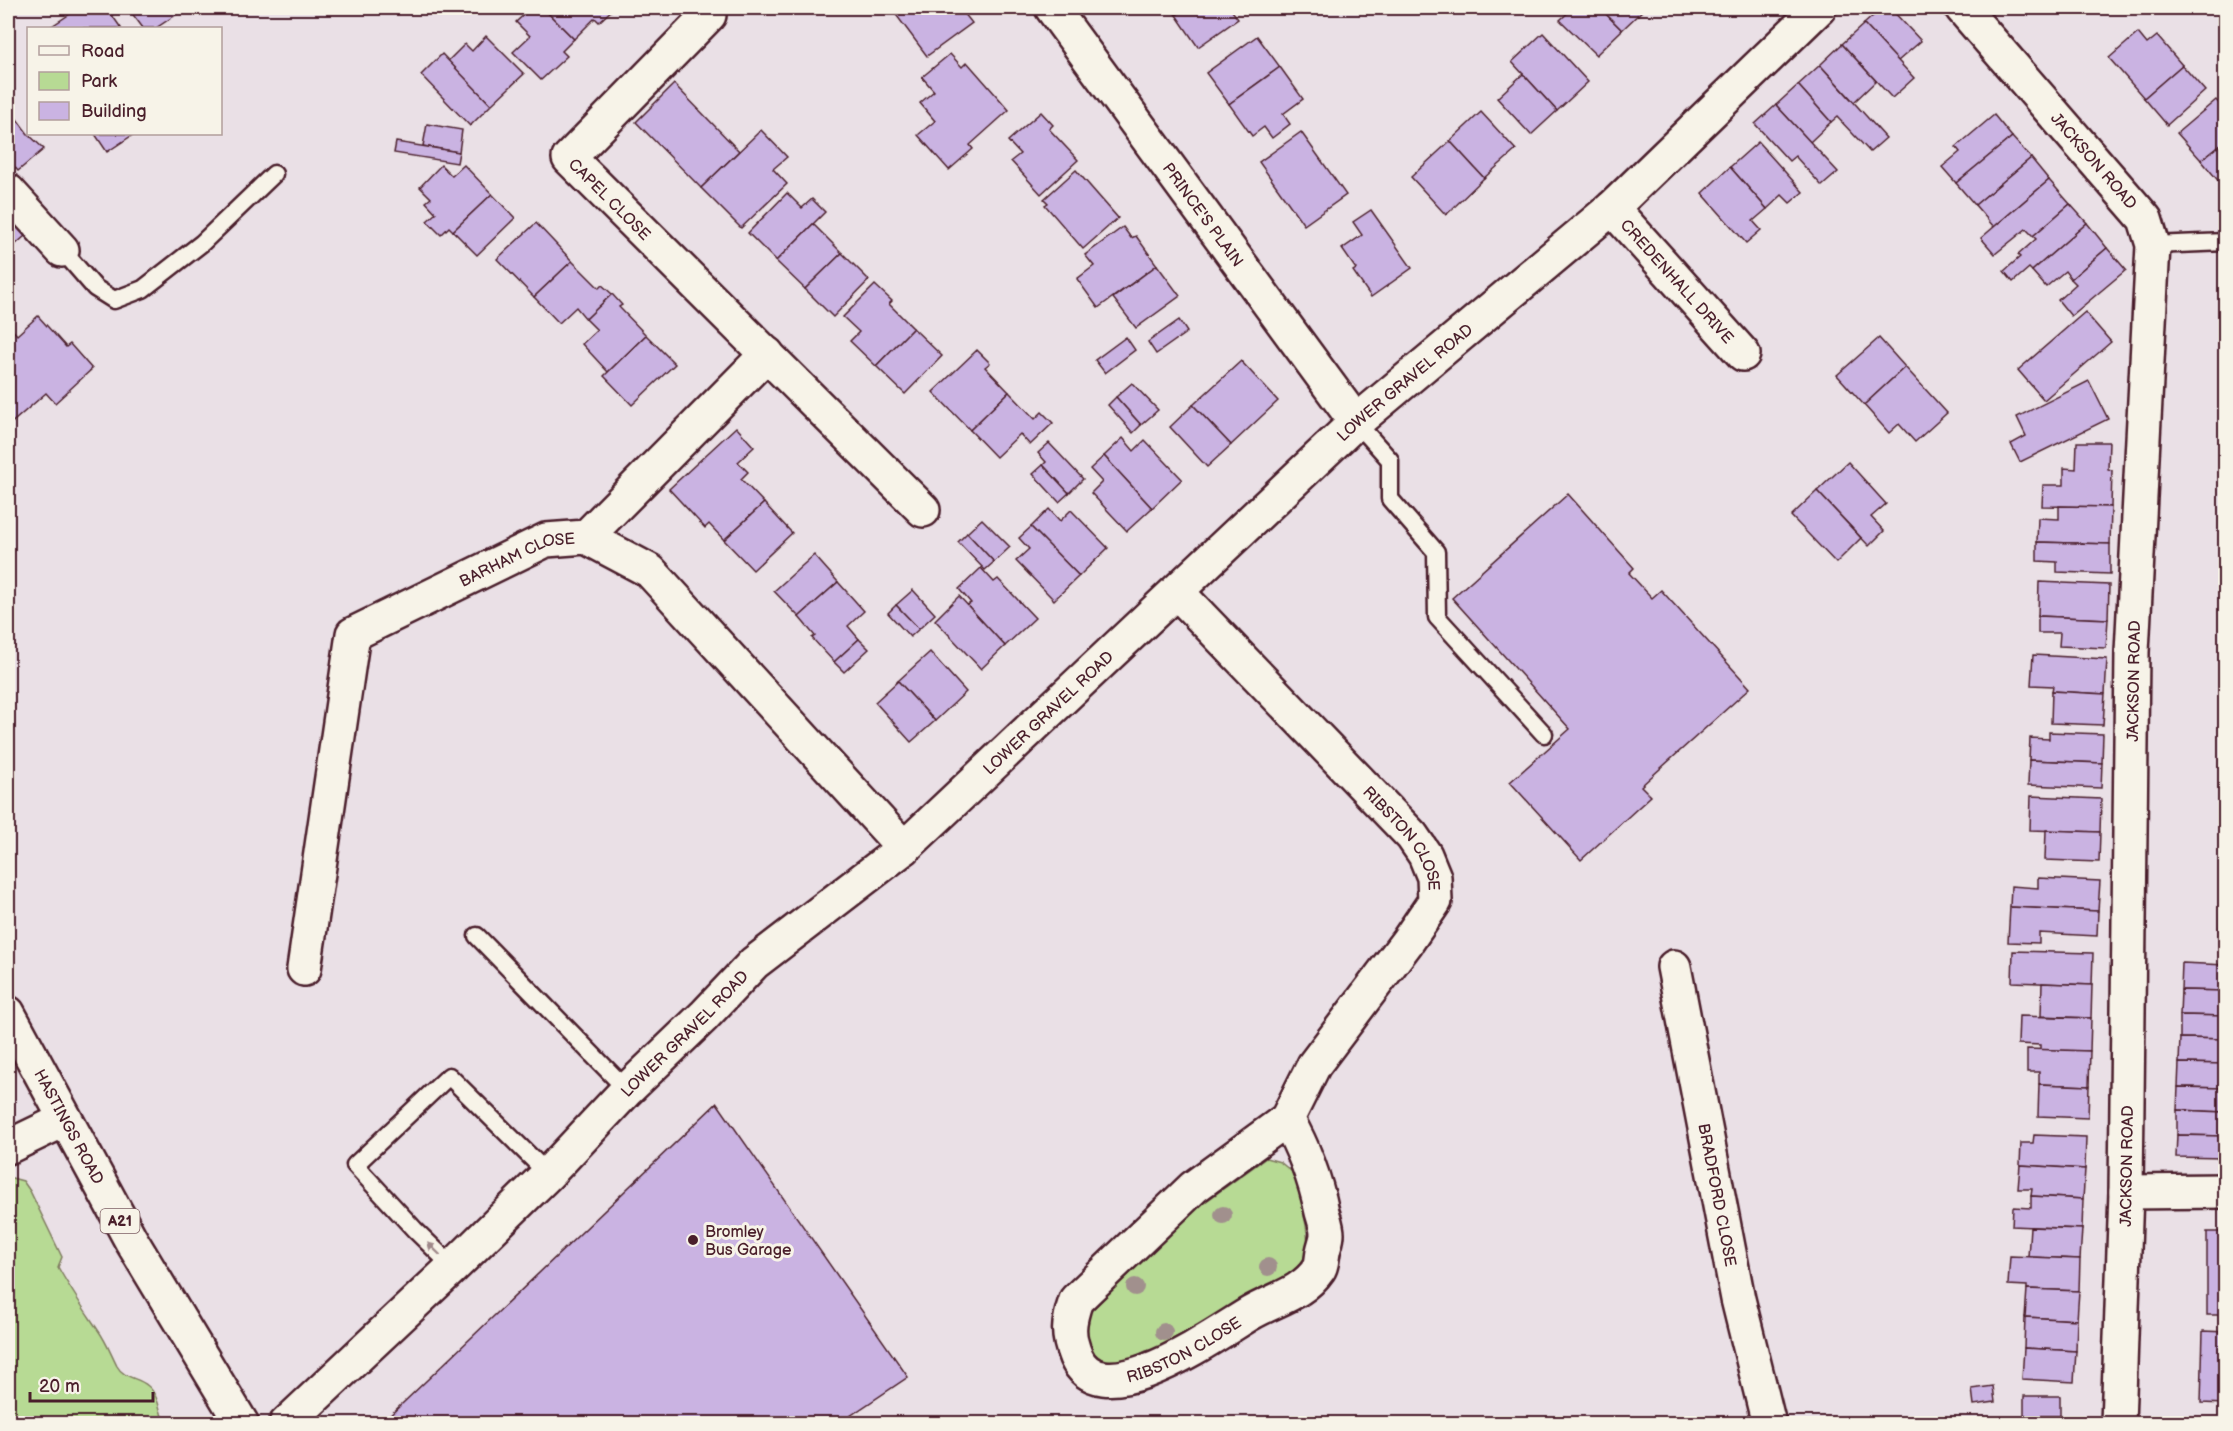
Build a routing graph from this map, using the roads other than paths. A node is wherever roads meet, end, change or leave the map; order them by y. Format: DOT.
graph roads {
  1 [pos="1053,8"];
  2 [pos="1819,8"];
  3 [pos="1962,8"];
  4 [pos="709,15"];
  5 [pos="274,174"];
  6 [pos="8,191"];
  7 [pos="1612,208"];
  8 [pos="2226,242"];
  9 [pos="2153,245"];
  10 [pos="62,250"];
  11 [pos="767,354"];
  12 [pos="1743,354"];
  13 [pos="1356,422"];
  14 [pos="922,510"];
  15 [pos="586,537"];
  16 [pos="1177,592"];
  17 [pos="1544,734"];
  18 [pos="904,848"];
  19 [pos="477,936"];
  20 [pos="1674,967"];
  21 [pos="304,969"];
  22 [pos="8,1013"];
  23 [pos="627,1090"];
  24 [pos="1287,1119"];
  25 [pos="64,1120"];
  26 [pos="8,1148"];
  27 [pos="548,1174"];
  28 [pos="2226,1191"];
  29 [pos="2126,1192"];
  30 [pos="453,1267"];
  31 [pos="242,1424"];
  32 [pos="286,1424"];
  33 [pos="1769,1424"];
  34 [pos="2118,1424"];
  1 -- 13 [label="street, PRINCE'S PLAIN"];
  2 -- 7 [label="street, LOWER GRAVEL ROAD"];
  3 -- 9 [label="street, JACKSON ROAD"];
  4 -- 11 [label="street, CAPEL CLOSE"];
  5 -- 10 [label="lane"];
  6 -- 10 [label="street"];
  7 -- 12 [label="street, CREDENHALL DRIVE"];
  7 -- 13 [label="street, LOWER GRAVEL ROAD"];
  8 -- 9 [label="lane"];
  9 -- 29 [label="street, JACKSON ROAD"];
  11 -- 14 [label="street, CAPEL CLOSE"];
  11 -- 15 [label="street"];
  13 -- 16 [label="street, LOWER GRAVEL ROAD"];
  13 -- 17 [label="lane"];
  15 -- 18 [label="street, BARHAM CLOSE"];
  15 -- 21 [label="street, BARHAM CLOSE"];
  16 -- 18 [label="street, LOWER GRAVEL ROAD"];
  16 -- 24 [label="street, RIBSTON CLOSE"];
  18 -- 23 [label="street, LOWER GRAVEL ROAD"];
  19 -- 23 [label="lane"];
  20 -- 33 [label="street, BRADFORD CLOSE"];
  22 -- 25 [label="street, HASTINGS ROAD / A21"];
  23 -- 27 [label="street, LOWER GRAVEL ROAD"];
  24 -- 24 [label="street, RIBSTON CLOSE"];
  25 -- 26 [label="street"];
  25 -- 31 [label="street, HASTINGS ROAD / A21"];
  27 -- 30 [label="street, LOWER GRAVEL ROAD"];
  30 -- 27 [label="lane, one-way"];
  28 -- 29 [label="street"];
  29 -- 34 [label="street, JACKSON ROAD"];
  30 -- 32 [label="street, LOWER GRAVEL ROAD"];
}
